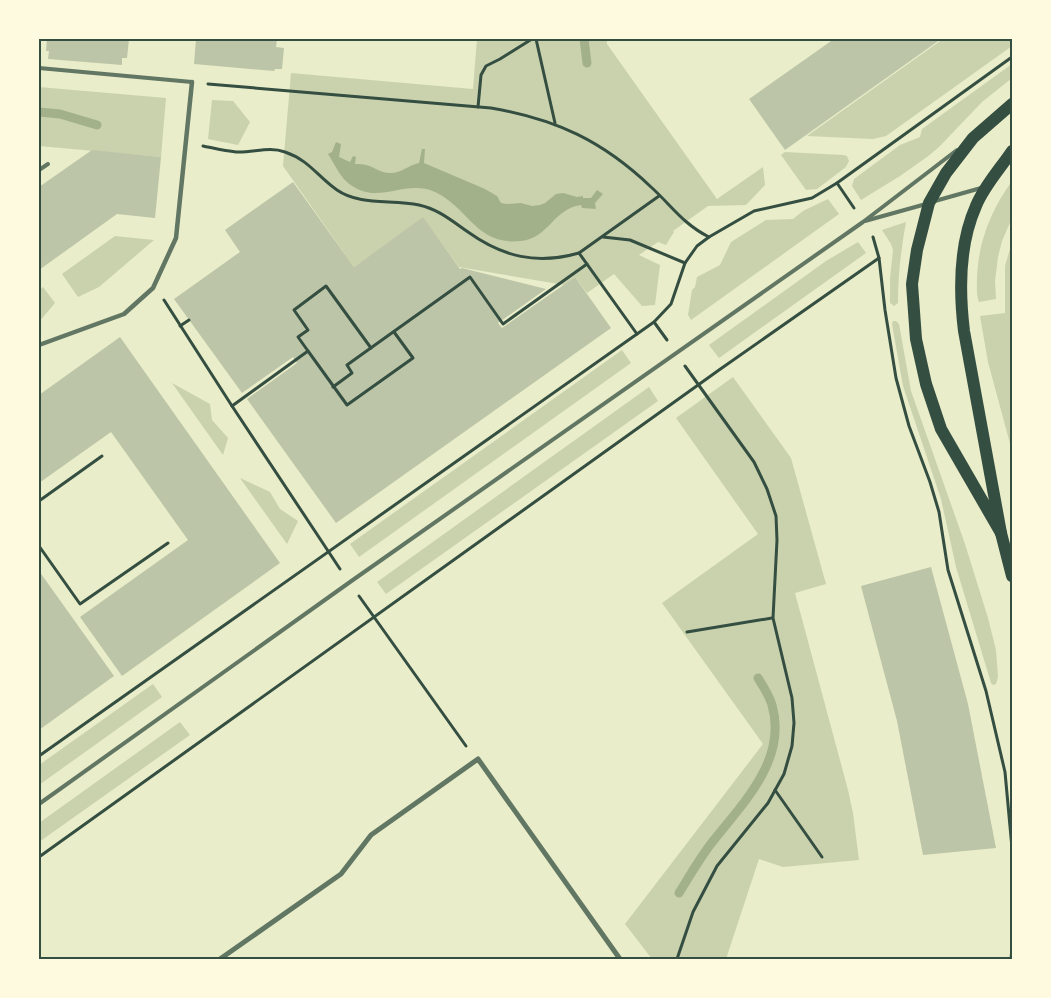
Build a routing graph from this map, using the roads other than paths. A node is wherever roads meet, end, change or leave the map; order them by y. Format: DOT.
graph roads {
  1 [pos="39,68"];
  2 [pos="192,82"];
  3 [pos="1012,104"];
  4 [pos="973,138"];
  5 [pos="1012,151"];
  6 [pos="48,164"];
  7 [pos="39,170"];
  8 [pos="986,187"];
  9 [pos="929,203"];
  10 [pos="863,222"];
  11 [pos="39,345"];
  12 [pos="1001,533"];
  13 [pos="1012,576"];
  14 [pos="39,804"];
  15 [pos="220,959"];
  16 [pos="620,959"];
  1 -- 2 [label="lane"];
  2 -- 11 [label="street"];
  3 -- 4 [label="main road"];
  4 -- 9 [label="main road"];
  4 -- 10 [label="lane"];
  5 -- 8 [label="main road"];
  6 -- 7 [label="lane"];
  8 -- 9 [label="lane"];
  8 -- 12 [label="main road"];
  9 -- 10 [label="lane"];
  9 -- 12 [label="main road"];
  10 -- 14 [label="lane"];
  12 -- 13 [label="main road"];
  15 -- 16 [label="street"];
}
